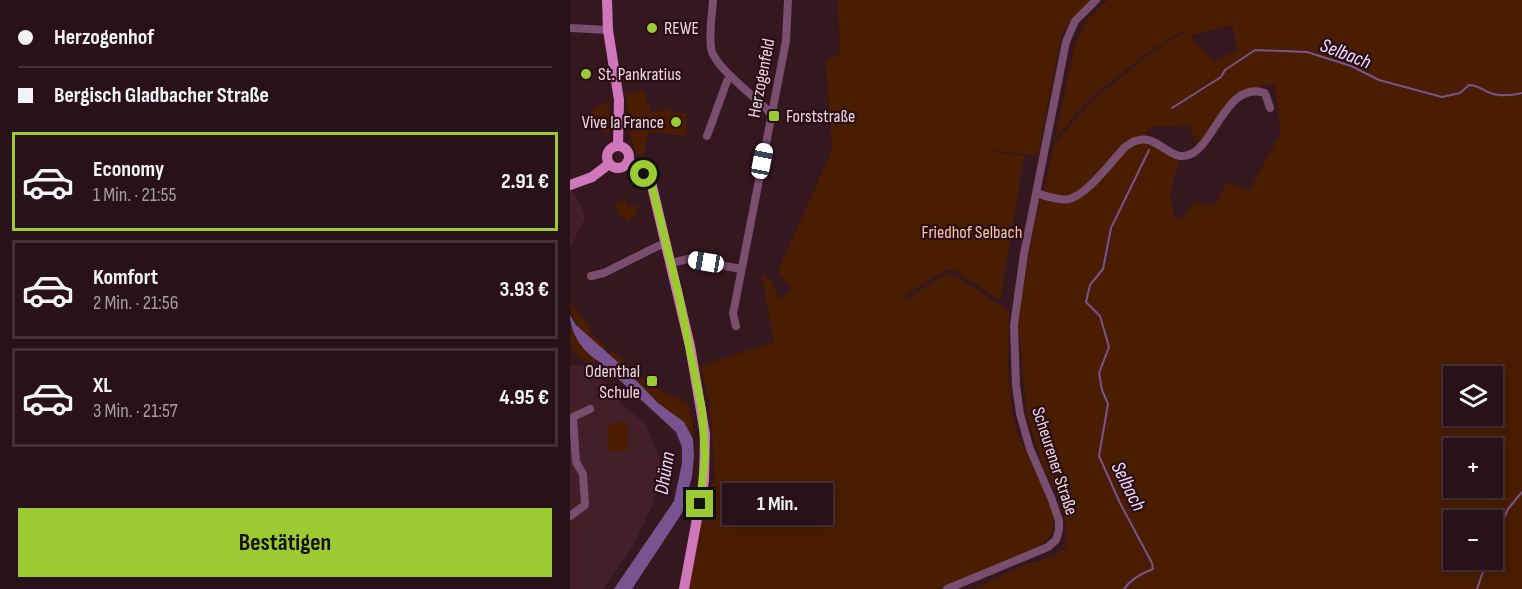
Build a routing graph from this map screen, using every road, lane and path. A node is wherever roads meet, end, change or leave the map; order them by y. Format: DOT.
graph roads {
  1 [pos="607,0"];
  2 [pos="712,0"];
  3 [pos="788,0"];
  4 [pos="1096,0"];
  5 [pos="570,28"];
  6 [pos="608,30"];
  7 [pos="731,76"];
  8 [pos="1270,108"];
  9 [pos="771,114"];
  10 [pos="706,136"];
  11 [pos="618,145"];
  12 [pos="628,161"];
  13 [pos="609,164"];
  14 [pos="570,185"];
  15 [pos="1036,193"];
  16 [pos="666,244"];
  17 [pos="671,263"];
  18 [pos="741,269"];
  19 [pos="591,276"];
  20 [pos="736,326"];
  21 [pos="590,409"];
  22 [pos="570,516"];
  23 [pos="684,589"];
  24 [pos="947,589"];
  1 -- 6 [label="main road"];
  2 -- 7 [label="street"];
  3 -- 9 [label="street, Herzogenfeld"];
  4 -- 15 [label="street, Scheurener Straße"];
  5 -- 6 [label="street"];
  6 -- 11 [label="main road"];
  7 -- 9 [label="street"];
  7 -- 10 [label="street"];
  8 -- 15 [label="street"];
  9 -- 18 [label="street, Herzogenfeld"];
  11 -- 12 [label="main road"];
  11 -- 13 [label="main road"];
  12 -- 13 [label="main road"];
  12 -- 16 [label="main road"];
  13 -- 14 [label="main road"];
  15 -- 24 [label="street, Scheurener Straße"];
  16 -- 17 [label="main road"];
  16 -- 19 [label="street"];
  17 -- 18 [label="street"];
  17 -- 23 [label="main road"];
  18 -- 20 [label="street, Herzogenfeld"];
  21 -- 22 [label="street"];
}
